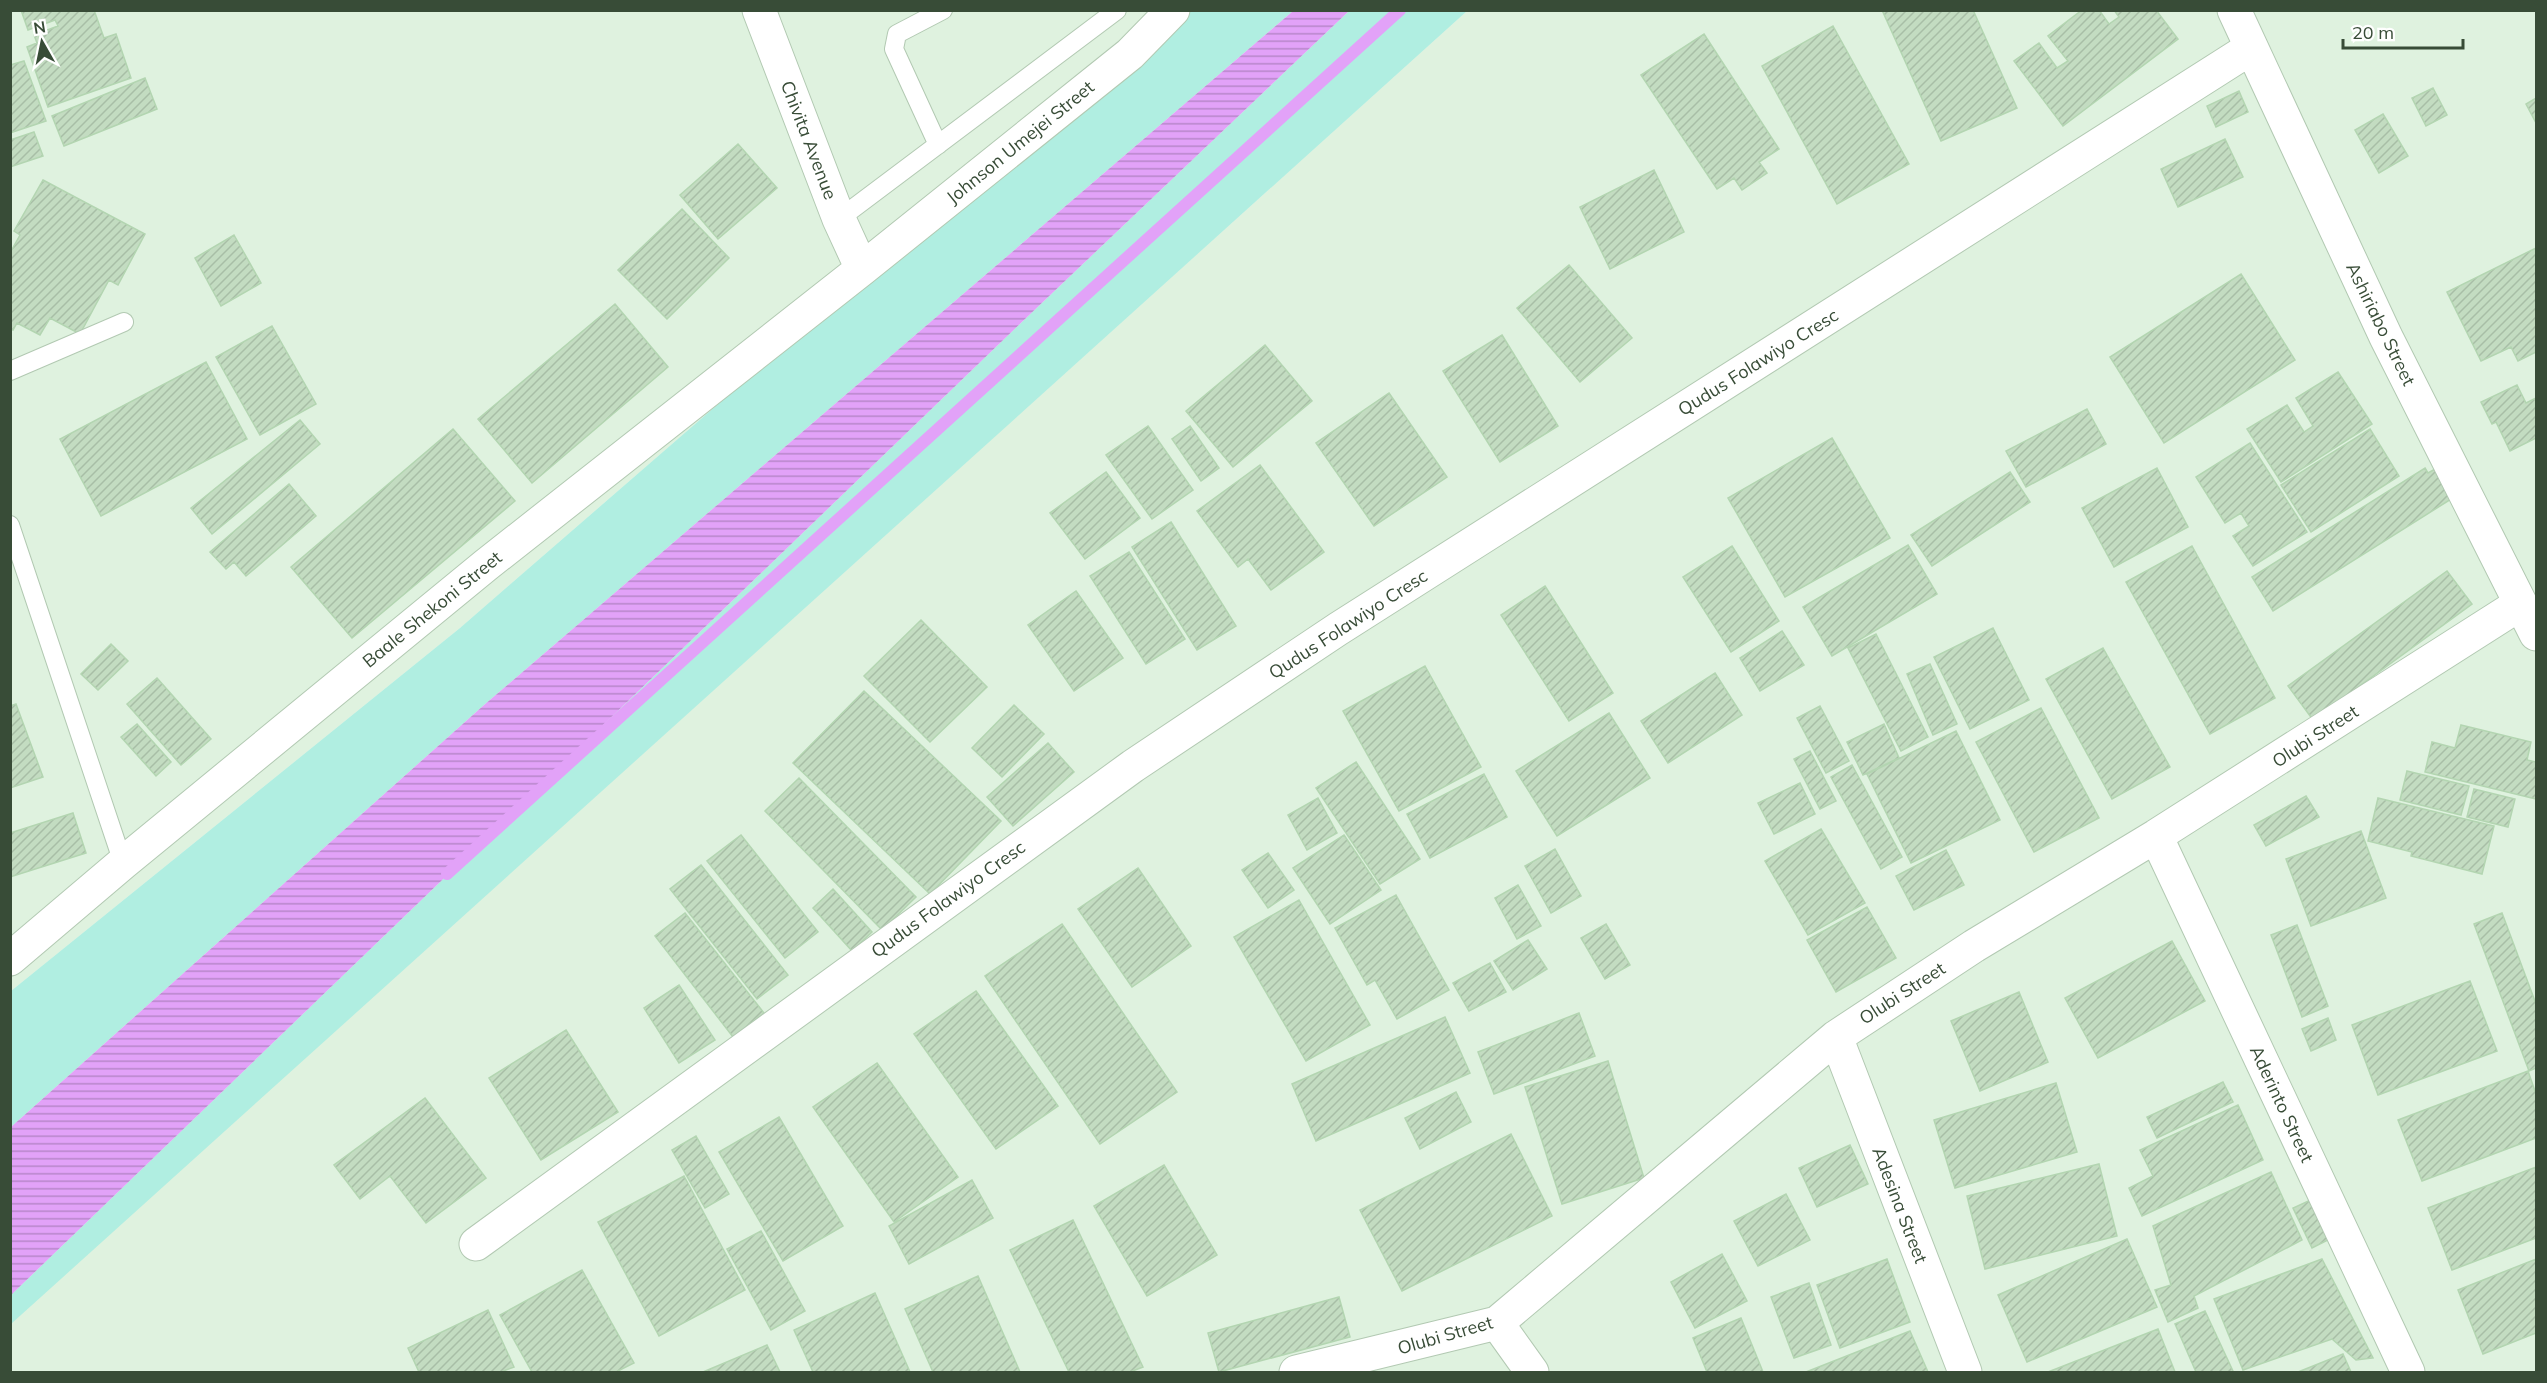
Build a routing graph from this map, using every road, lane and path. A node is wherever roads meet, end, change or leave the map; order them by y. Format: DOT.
graph roads {
  1 [pos="759,10"];
  2 [pos="944,10"];
  3 [pos="1117,10"];
  4 [pos="1173,10"];
  5 [pos="2234,10"];
  6 [pos="2251,48"];
  7 [pos="938,146"];
  8 [pos="839,219"];
  9 [pos="862,269"];
  10 [pos="124,322"];
  11 [pos="10,371"];
  12 [pos="10,525"];
  13 [pos="2520,604"];
  14 [pos="2536,634"];
  15 [pos="2156,836"];
  16 [pos="123,863"];
  17 [pos="10,959"];
  18 [pos="1836,1037"];
  19 [pos="476,1244"];
  20 [pos="1497,1323"];
  21 [pos="1296,1372"];
  22 [pos="1532,1372"];
  23 [pos="1965,1372"];
  24 [pos="2408,1372"];
  1 -- 8 [label="street, Chivita Avenue"];
  2 -- 7 [label="lane"];
  3 -- 7 [label="lane"];
  4 -- 9 [label="street, Johnson Umejei Street"];
  5 -- 6 [label="street, Ashiriabo Street"];
  6 -- 13 [label="street, Ashiriabo Street"];
  6 -- 19 [label="street, Qudus Folawiyo Cresc"];
  7 -- 8 [label="lane"];
  8 -- 9 [label="street, Chivita Avenue"];
  9 -- 16 [label="street, Baale Shekoni Street"];
  10 -- 11 [label="lane"];
  12 -- 16 [label="lane"];
  13 -- 14 [label="street, Ashiriabo Street"];
  13 -- 15 [label="street, Olubi Street"];
  15 -- 18 [label="street, Olubi Street"];
  15 -- 24 [label="street, Aderinto Street"];
  16 -- 17 [label="street, Baale Shekoni Street"];
  18 -- 20 [label="street, Olubi Street"];
  18 -- 23 [label="street, Adesina Street"];
  20 -- 21 [label="street, Olubi Street"];
  20 -- 22 [label="street"];
}
